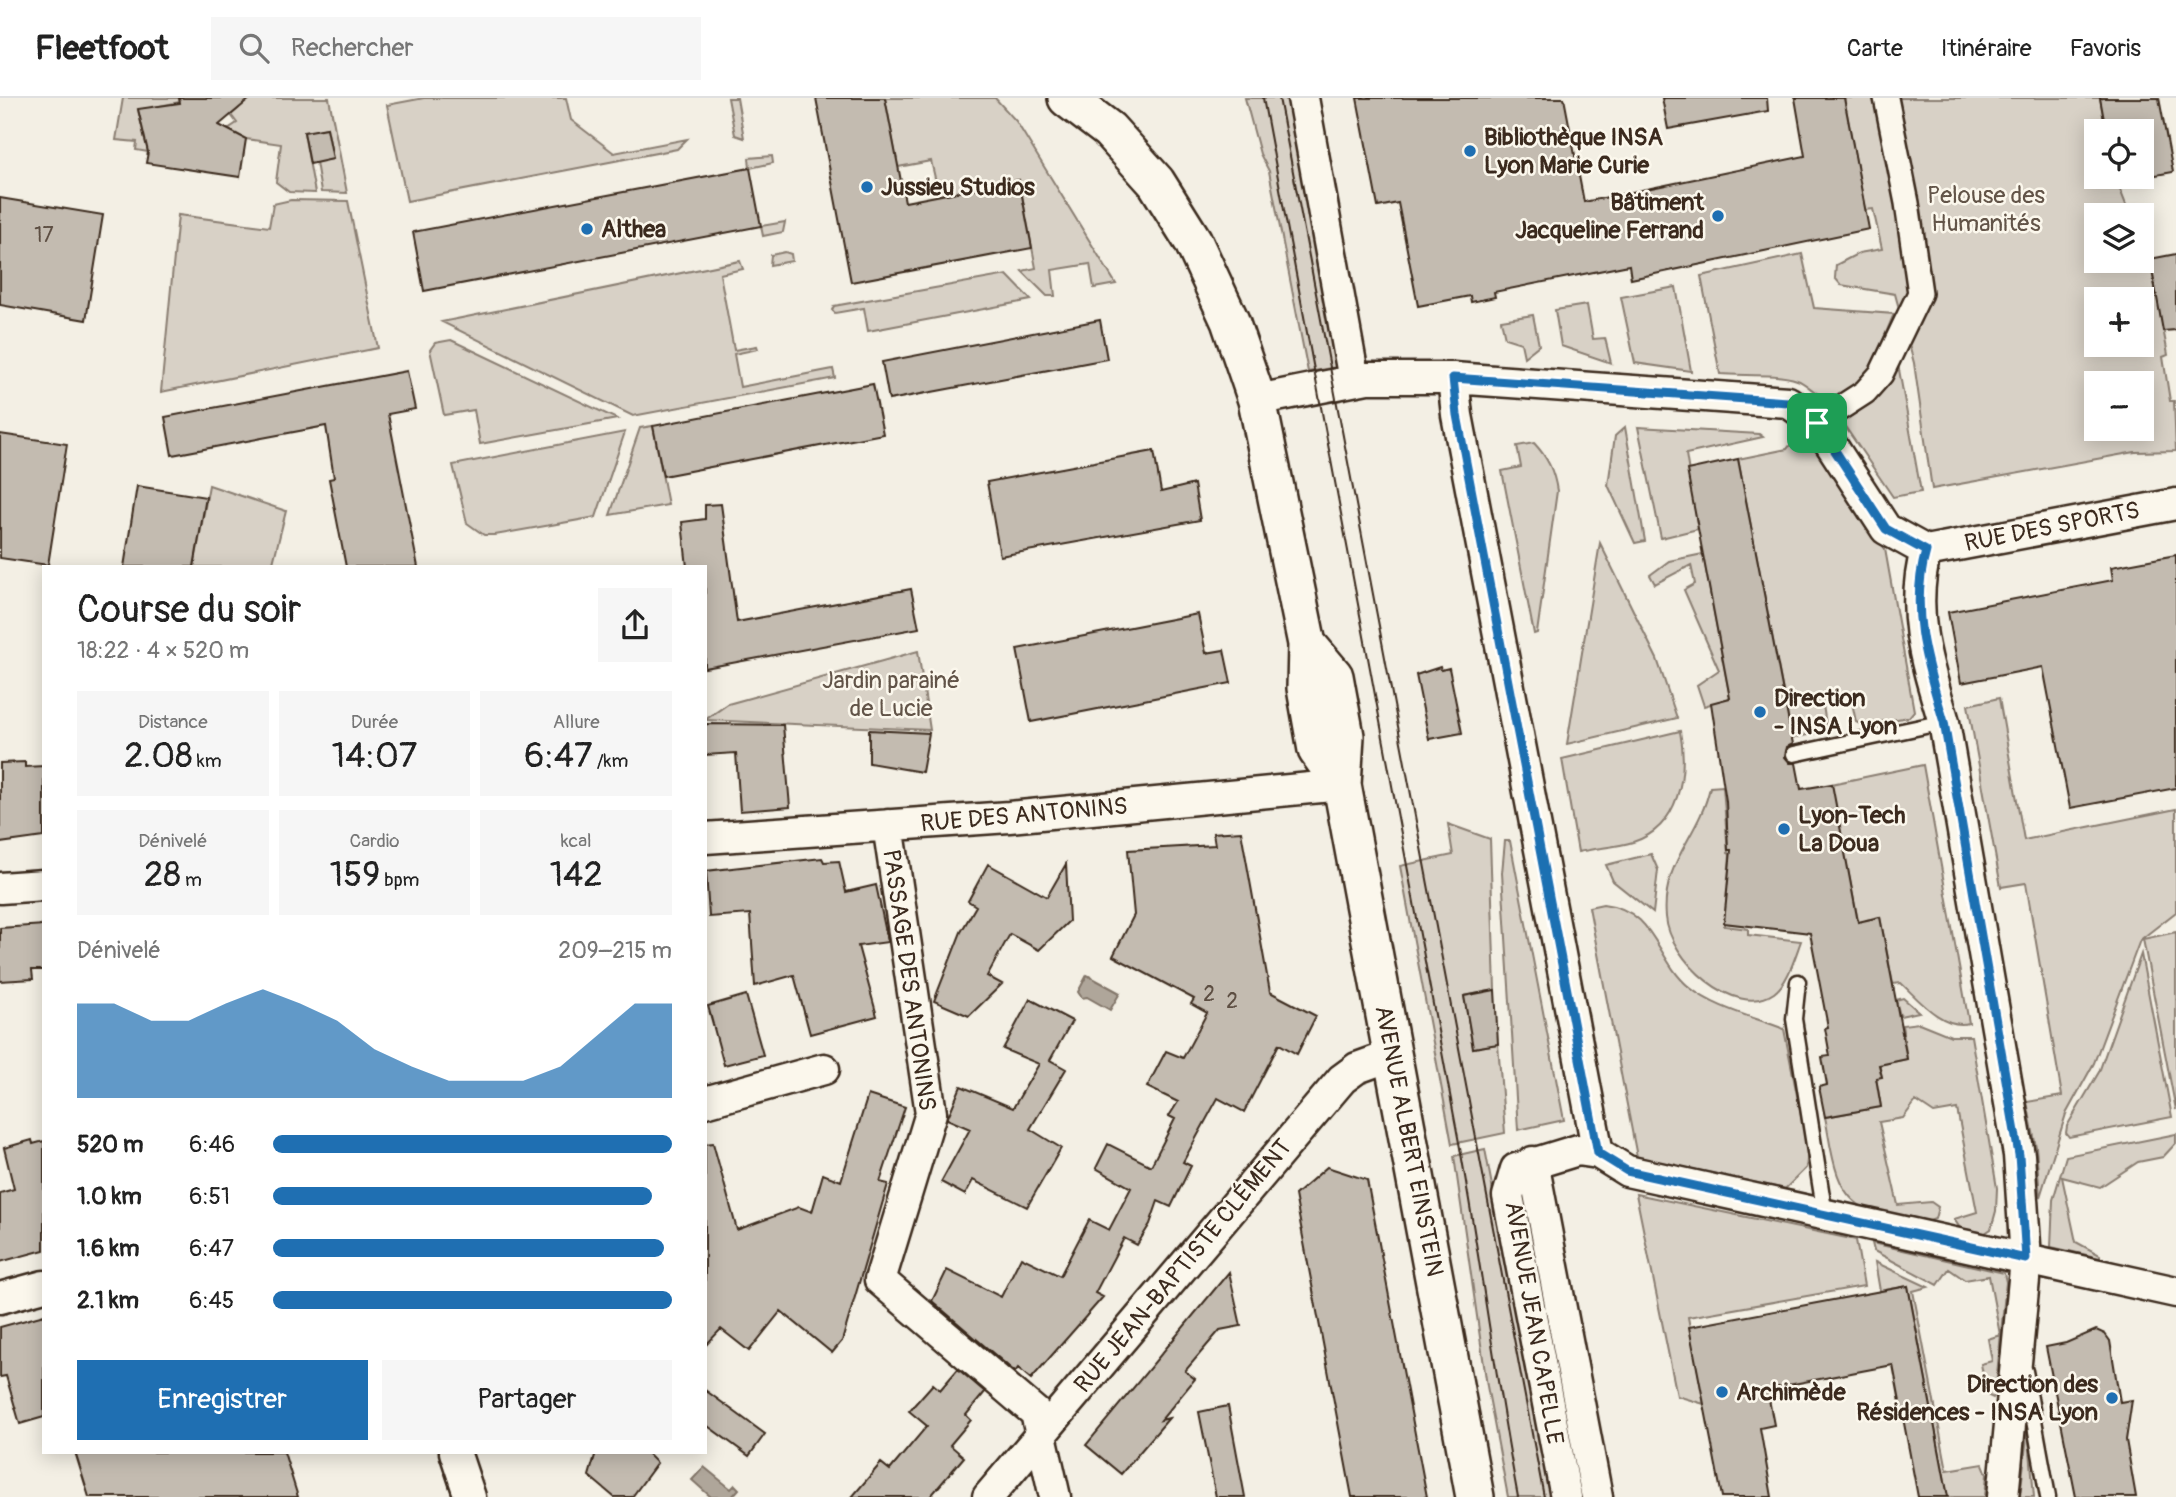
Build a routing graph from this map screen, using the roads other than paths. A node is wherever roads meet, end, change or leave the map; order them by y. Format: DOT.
graph roads {
  1 [pos="1067,98"];
  2 [pos="1303,98"];
  3 [pos="1886,98"];
  4 [pos="1453,378"];
  5 [pos="1354,380"];
  6 [pos="1257,400"];
  7 [pos="1817,423"];
  8 [pos="2176,503"];
  9 [pos="1926,551"];
  10 [pos="1944,722"];
  11 [pos="1794,754"];
  12 [pos="1342,785"];
  13 [pos="888,825"];
  14 [pos="707,838"];
  15 [pos="42,885"];
  16 [pos="0,888"];
  17 [pos="1798,982"];
  18 [pos="1393,1055"];
  19 [pos="824,1069"];
  20 [pos="707,1101"];
  21 [pos="1598,1153"];
  22 [pos="1533,1162"];
  23 [pos="1825,1216"];
  24 [pos="2026,1259"];
  25 [pos="42,1287"];
  26 [pos="2176,1292"];
  27 [pos="0,1298"];
  28 [pos="2018,1330"];
  29 [pos="1042,1433"];
  30 [pos="456,1454"];
  31 [pos="470,1497"];
  32 [pos="988,1497"];
  33 [pos="1055,1497"];
  34 [pos="1475,1497"];
  35 [pos="1566,1497"];
  36 [pos="1597,1497"];
  37 [pos="2003,1497"];
  38 [pos="2048,1497"];
  1 -- 6 [label="street, AVENUE ALBERT EINSTEIN"];
  2 -- 5 [label="street"];
  3 -- 7 [label="street"];
  4 -- 5 [label="street"];
  4 -- 7 [label="street"];
  4 -- 21 [label="street"];
  5 -- 6 [label="street"];
  6 -- 12 [label="street, AVENUE ALBERT EINSTEIN"];
  7 -- 9 [label="street"];
  8 -- 9 [label="street, RUE DES SPORTS"];
  9 -- 10 [label="street"];
  10 -- 11 [label="lane"];
  10 -- 24 [label="street"];
  12 -- 13 [label="street, RUE DES ANTONINS"];
  12 -- 18 [label="street, AVENUE ALBERT EINSTEIN"];
  13 -- 14 [label="street, RUE DES ANTONINS"];
  13 -- 29 [label="street, PASSAGE DES ANTONINS"];
  15 -- 16 [label="street"];
  17 -- 23 [label="lane"];
  18 -- 29 [label="street, RUE JEAN-BAPTISTE CLÉMENT"];
  18 -- 34 [label="street, AVENUE ALBERT EINSTEIN"];
  19 -- 20 [label="street"];
  21 -- 22 [label="street"];
  21 -- 23 [label="street"];
  22 -- 35 [label="street, AVENUE JEAN CAPELLE"];
  22 -- 36 [label="street, AVENUE JEAN CAPELLE"];
  23 -- 24 [label="street"];
  24 -- 26 [label="street"];
  24 -- 28 [label="street"];
  25 -- 27 [label="street"];
  28 -- 37 [label="street"];
  28 -- 38 [label="lane"];
  29 -- 32 [label="street, RUE JEAN-BAPTISTE CLÉMENT"];
  29 -- 33 [label="street"];
  30 -- 31 [label="street"];
}
